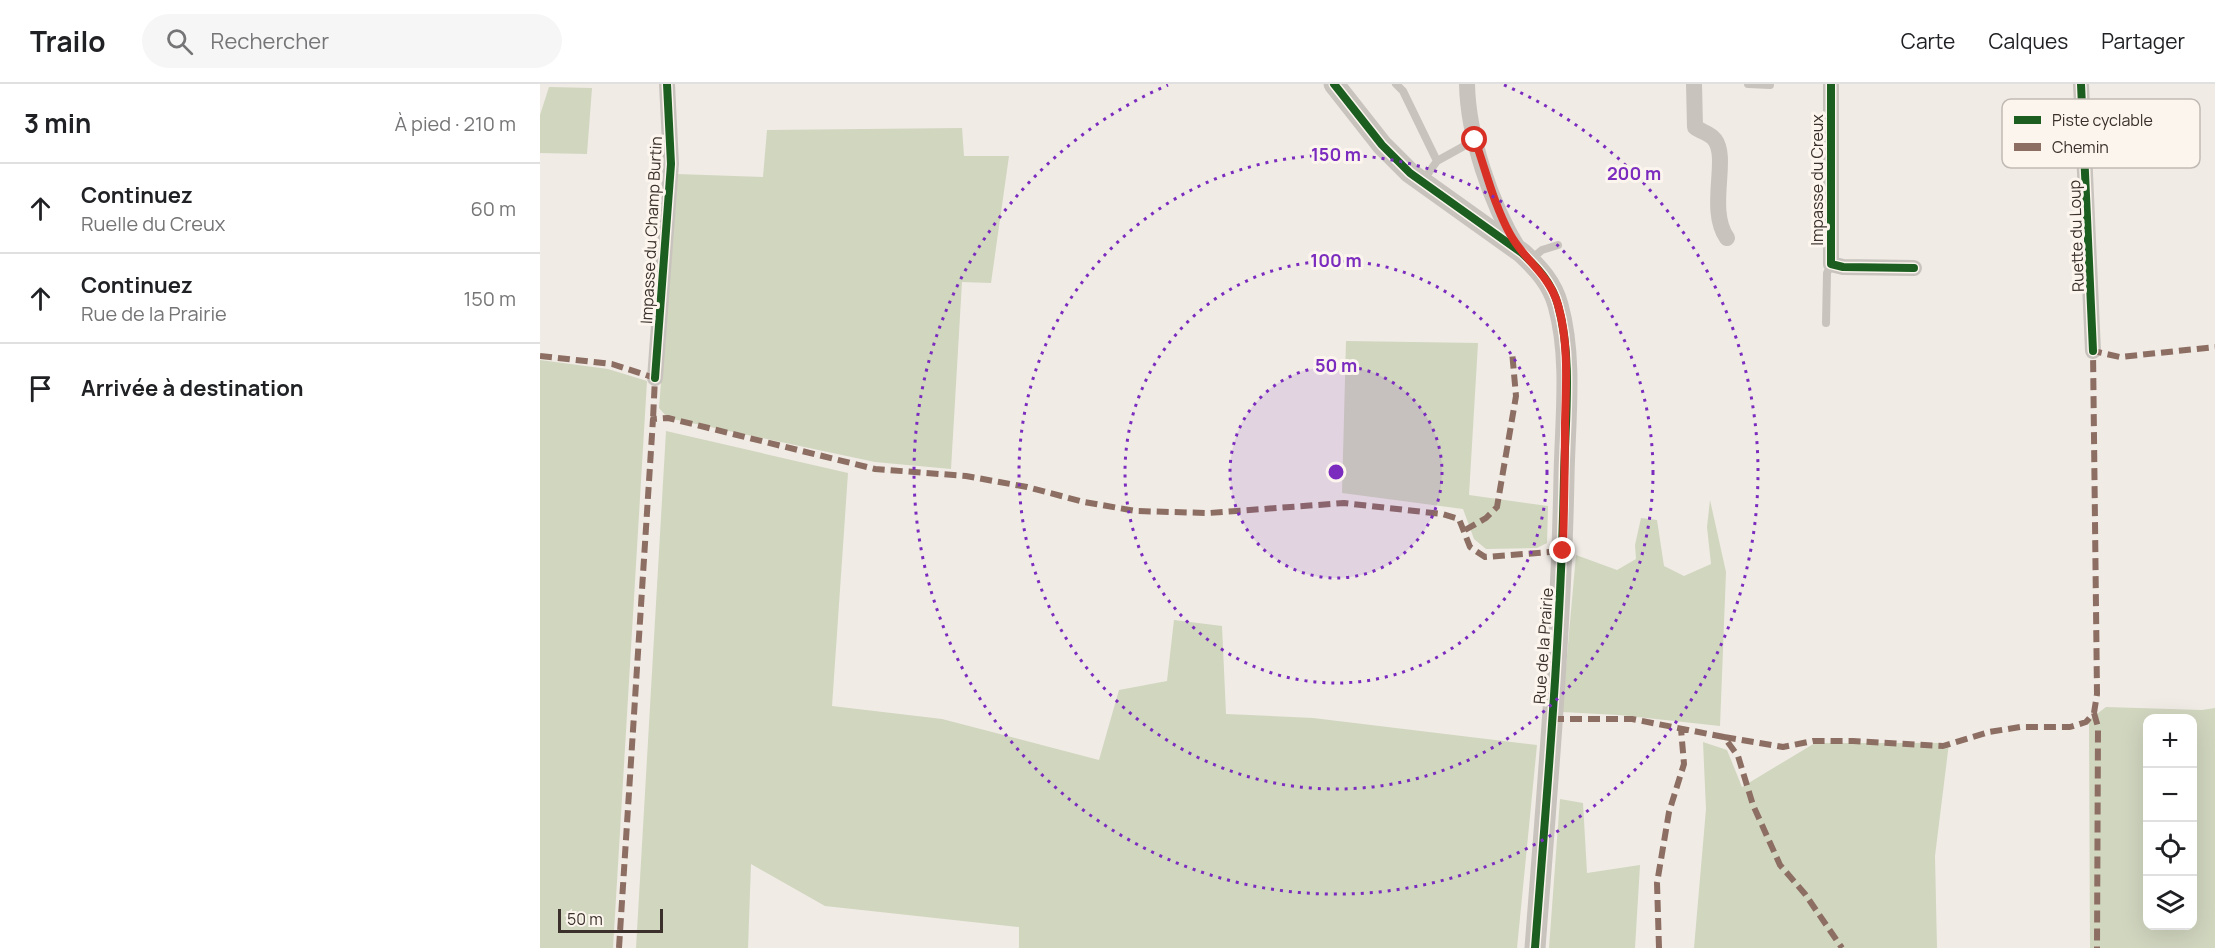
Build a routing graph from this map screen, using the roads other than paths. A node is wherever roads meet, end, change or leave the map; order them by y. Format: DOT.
graph roads {
  1 [pos="667,84"];
  2 [pos="1334,84"];
  3 [pos="1396,84"];
  4 [pos="1467,84"];
  5 [pos="1694,84"];
  6 [pos="1748,84"];
  7 [pos="1831,84"];
  8 [pos="2081,84"];
  9 [pos="1770,85"];
  10 [pos="2082,99"];
  11 [pos="1475,140"];
  12 [pos="1437,161"];
  13 [pos="2085,168"];
  14 [pos="1422,182"];
  15 [pos="1497,205"];
  16 [pos="1475,219"];
  17 [pos="1727,238"];
  18 [pos="1558,244"];
  19 [pos="1526,257"];
  20 [pos="1831,264"];
  21 [pos="1914,268"];
  22 [pos="1826,323"];
  23 [pos="2093,351"];
  24 [pos="655,378"];
  25 [pos="1535,948"];
  1 -- 24 [label="street, Impasse du Champ Burtin"];
  2 -- 14 [label="street, Rue de la Prairie"];
  3 -- 12 [label="lane"];
  4 -- 11 [label="street"];
  5 -- 17 [label="street"];
  6 -- 9 [label="lane"];
  7 -- 20 [label="street, Impasse du Creux"];
  8 -- 10 [label="street, Ruette du Loup"];
  11 -- 12 [label="lane"];
  11 -- 15 [label="street"];
  12 -- 14 [label="lane"];
  13 -- 23 [label="street, Ruette du Loup"];
  14 -- 16 [label="street, Rue de la Prairie"];
  15 -- 16 [label="street"];
  15 -- 19 [label="street"];
  16 -- 19 [label="street, Rue de la Prairie"];
  18 -- 19 [label="lane"];
  19 -- 25 [label="street, Rue de la Prairie"];
  20 -- 21 [label="street, Impasse du Creux"];
  20 -- 22 [label="lane"];
}
